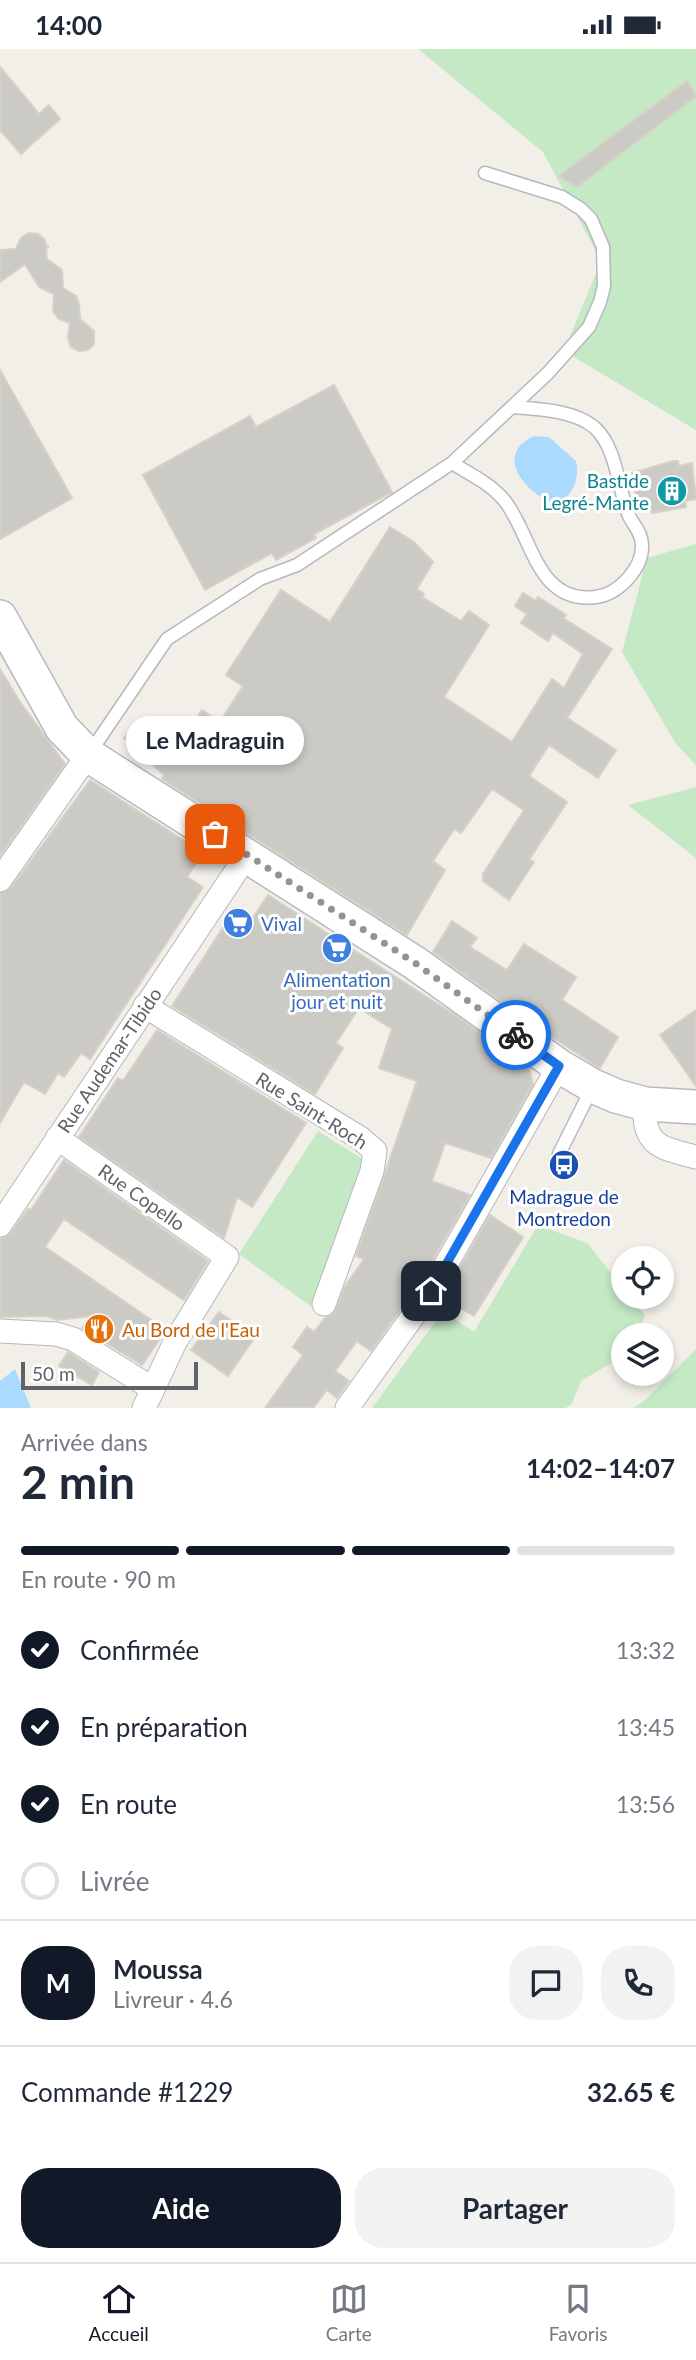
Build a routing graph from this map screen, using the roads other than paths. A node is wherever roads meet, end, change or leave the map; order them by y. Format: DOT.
graph roads {
  1 [pos="485,173"];
  2 [pos="512,407"];
  3 [pos="452,463"];
  4 [pos="0,617"];
  5 [pos="89,755"];
  6 [pos="247,855"];
  7 [pos="0,880"];
  8 [pos="145,1006"];
  9 [pos="559,1066"];
  10 [pos="593,1086"];
  11 [pos="645,1104"];
  12 [pos="696,1107"];
  13 [pos="57,1138"];
  14 [pos="559,1154"];
  15 [pos="696,1157"];
  16 [pos="0,1225"];
  17 [pos="324,1304"];
  18 [pos="0,1331"];
  19 [pos="149,1398"];
  20 [pos="347,1408"];
  1 -- 2 [label="lane"];
  2 -- 3 [label="lane"];
  2 -- 3 [label="lane"];
  3 -- 5 [label="lane"];
  4 -- 5 [label="street"];
  5 -- 6 [label="street"];
  5 -- 7 [label="street"];
  6 -- 8 [label="street, Rue Audemar-Tibido"];
  6 -- 9 [label="street"];
  8 -- 13 [label="street, Rue Audemar-Tibido"];
  8 -- 17 [label="street, Rue Saint-Roch"];
  9 -- 10 [label="street"];
  9 -- 20 [label="street"];
  10 -- 11 [label="street"];
  10 -- 14 [label="lane"];
  11 -- 12 [label="street"];
  11 -- 15 [label="street"];
  13 -- 16 [label="street, Rue Audemar-Tibido"];
  13 -- 19 [label="street, Rue Copello"];
  18 -- 19 [label="street"];
}
